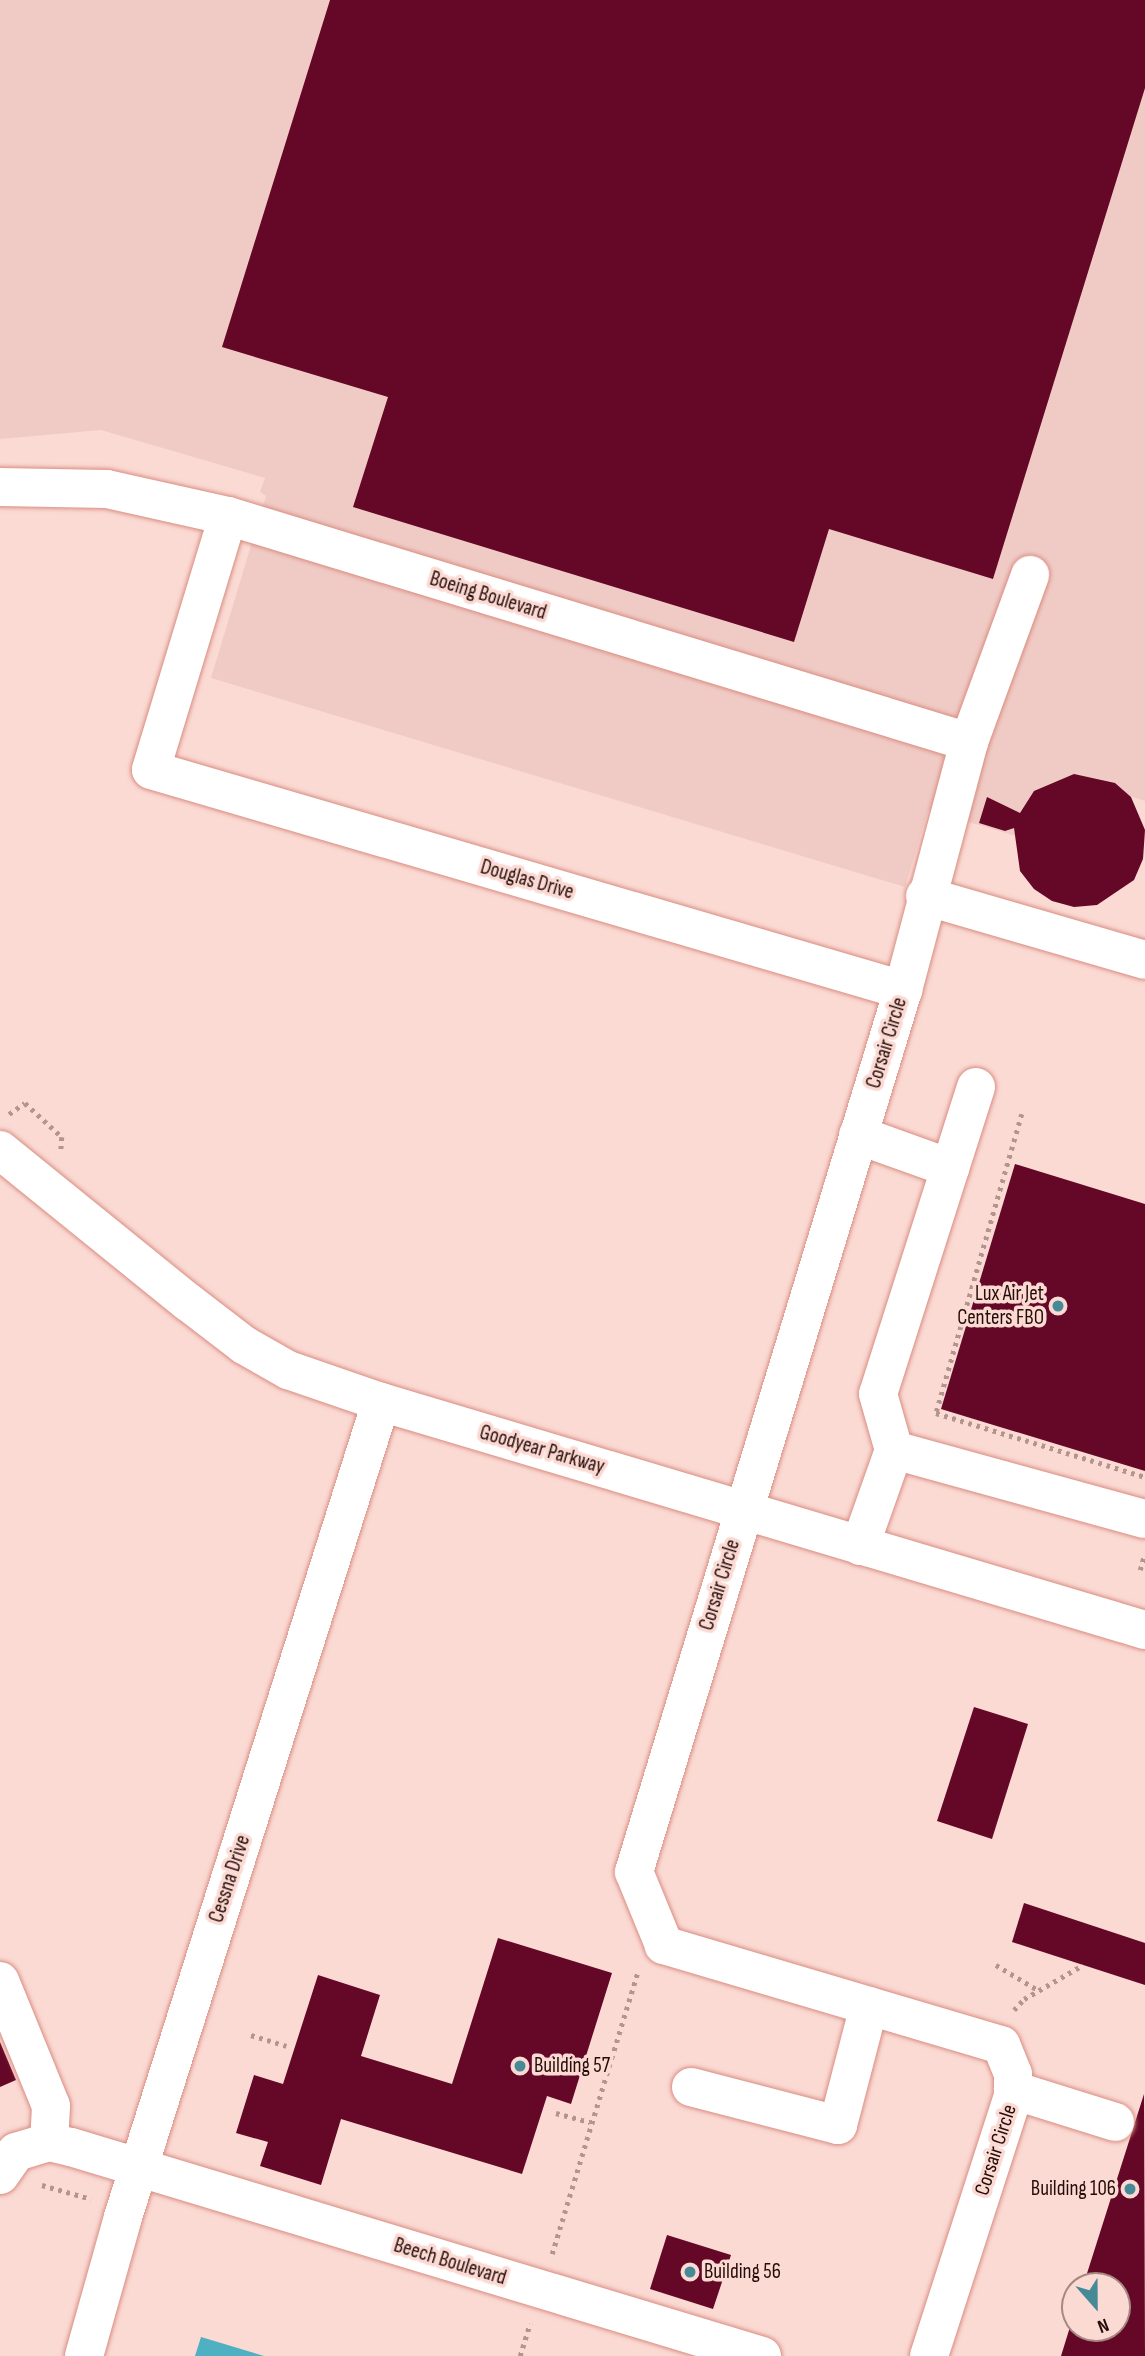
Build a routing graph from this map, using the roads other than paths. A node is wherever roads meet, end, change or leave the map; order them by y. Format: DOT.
graph roads {
  1 [pos="0,487"];
  2 [pos="228,516"];
  3 [pos="1030,575"];
  4 [pos="969,742"];
  5 [pos="925,896"];
  6 [pos="1145,960"];
  7 [pos="903,990"];
  8 [pos="976,1087"];
  9 [pos="858,1135"];
  10 [pos="0,1150"];
  11 [pos="950,1168"];
  12 [pos="380,1402"];
  13 [pos="894,1450"];
  14 [pos="744,1508"];
  15 [pos="1145,1519"];
  16 [pos="860,1546"];
  17 [pos="1145,1630"];
  18 [pos="0,1981"];
  19 [pos="869,2006"];
  20 [pos="691,2087"];
  21 [pos="1013,2090"];
  22 [pos="1115,2122"];
  23 [pos="49,2142"];
  24 [pos="138,2169"];
  25 [pos="16,2178"];
  26 [pos="84,2356"];
  27 [pos="762,2356"];
  28 [pos="929,2356"];
  1 -- 2 [label="street, Boeing Boulevard"];
  2 -- 4 [label="street, Boeing Boulevard"];
  2 -- 7 [label="street, Douglas Drive"];
  3 -- 4 [label="street, Corsair Circle"];
  4 -- 5 [label="street, Corsair Circle"];
  5 -- 6 [label="street"];
  5 -- 7 [label="street, Corsair Circle"];
  7 -- 9 [label="street, Corsair Circle"];
  8 -- 11 [label="street"];
  9 -- 11 [label="street"];
  9 -- 14 [label="street, Corsair Circle"];
  10 -- 12 [label="street, Goodyear Parkway"];
  11 -- 13 [label="street"];
  12 -- 14 [label="street, Goodyear Parkway"];
  12 -- 24 [label="street, Cessna Drive"];
  13 -- 15 [label="street"];
  13 -- 16 [label="street"];
  14 -- 16 [label="street, Goodyear Parkway"];
  14 -- 19 [label="street, Corsair Circle"];
  16 -- 17 [label="street, Goodyear Parkway"];
  18 -- 23 [label="street"];
  19 -- 20 [label="street"];
  19 -- 21 [label="street, Corsair Circle"];
  21 -- 22 [label="street"];
  21 -- 28 [label="street, Corsair Circle"];
  23 -- 24 [label="street, Beech Boulevard"];
  23 -- 25 [label="street"];
  24 -- 26 [label="street, Cessna Drive"];
  24 -- 27 [label="street, Beech Boulevard"];
}
